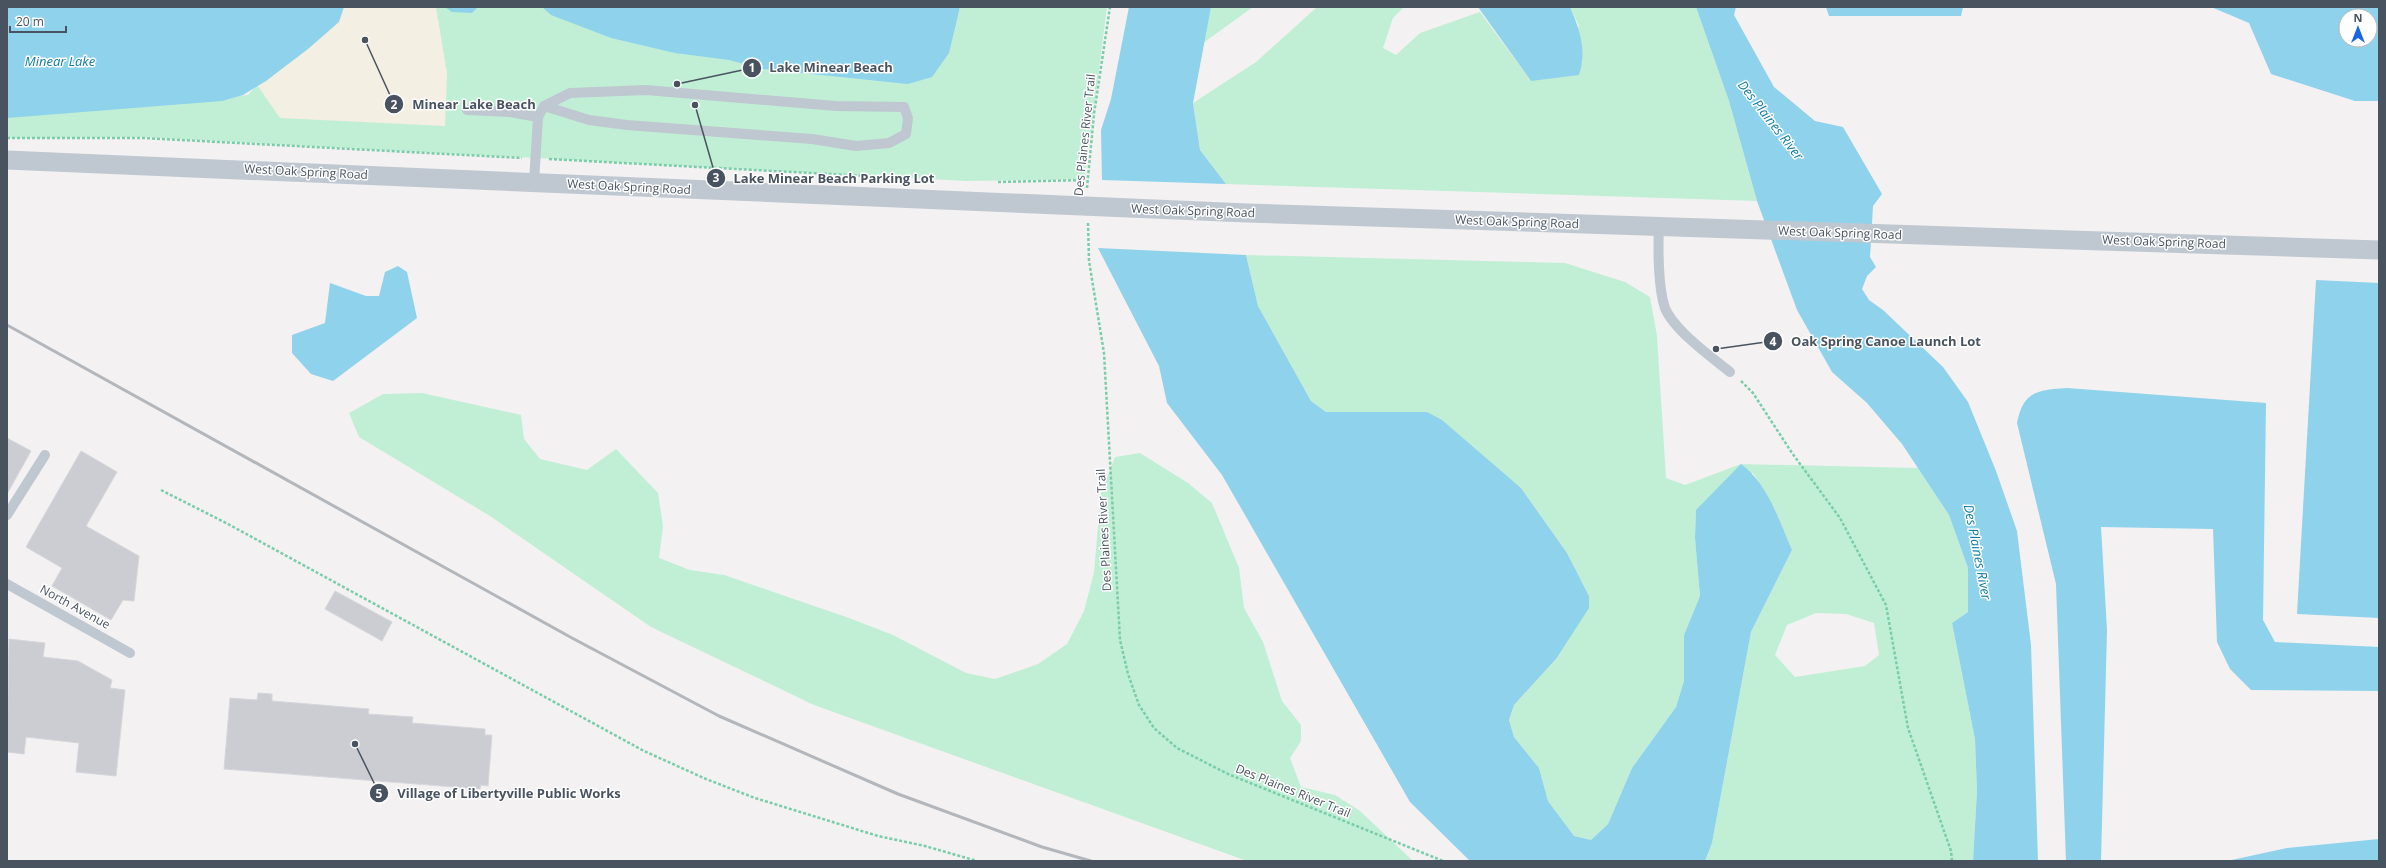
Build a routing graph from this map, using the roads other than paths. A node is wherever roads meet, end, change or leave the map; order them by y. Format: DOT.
graph roads {
  1 [pos="544,106"];
  2 [pos="467,110"];
  3 [pos="538,117"];
  4 [pos="7,160"];
  5 [pos="534,182"];
  6 [pos="1659,226"];
  7 [pos="2379,250"];
  8 [pos="1730,372"];
  9 [pos="44,455"];
  10 [pos="7,515"];
  11 [pos="7,584"];
  12 [pos="130,653"];
  1 -- 1 [label="lane"];
  1 -- 3 [label="lane"];
  2 -- 3 [label="lane"];
  3 -- 5 [label="lane"];
  4 -- 5 [label="street, West Oak Spring Road"];
  5 -- 6 [label="street, West Oak Spring Road"];
  6 -- 7 [label="street, West Oak Spring Road"];
  6 -- 8 [label="lane"];
  9 -- 10 [label="lane"];
  11 -- 12 [label="lane, North Avenue"];
}
